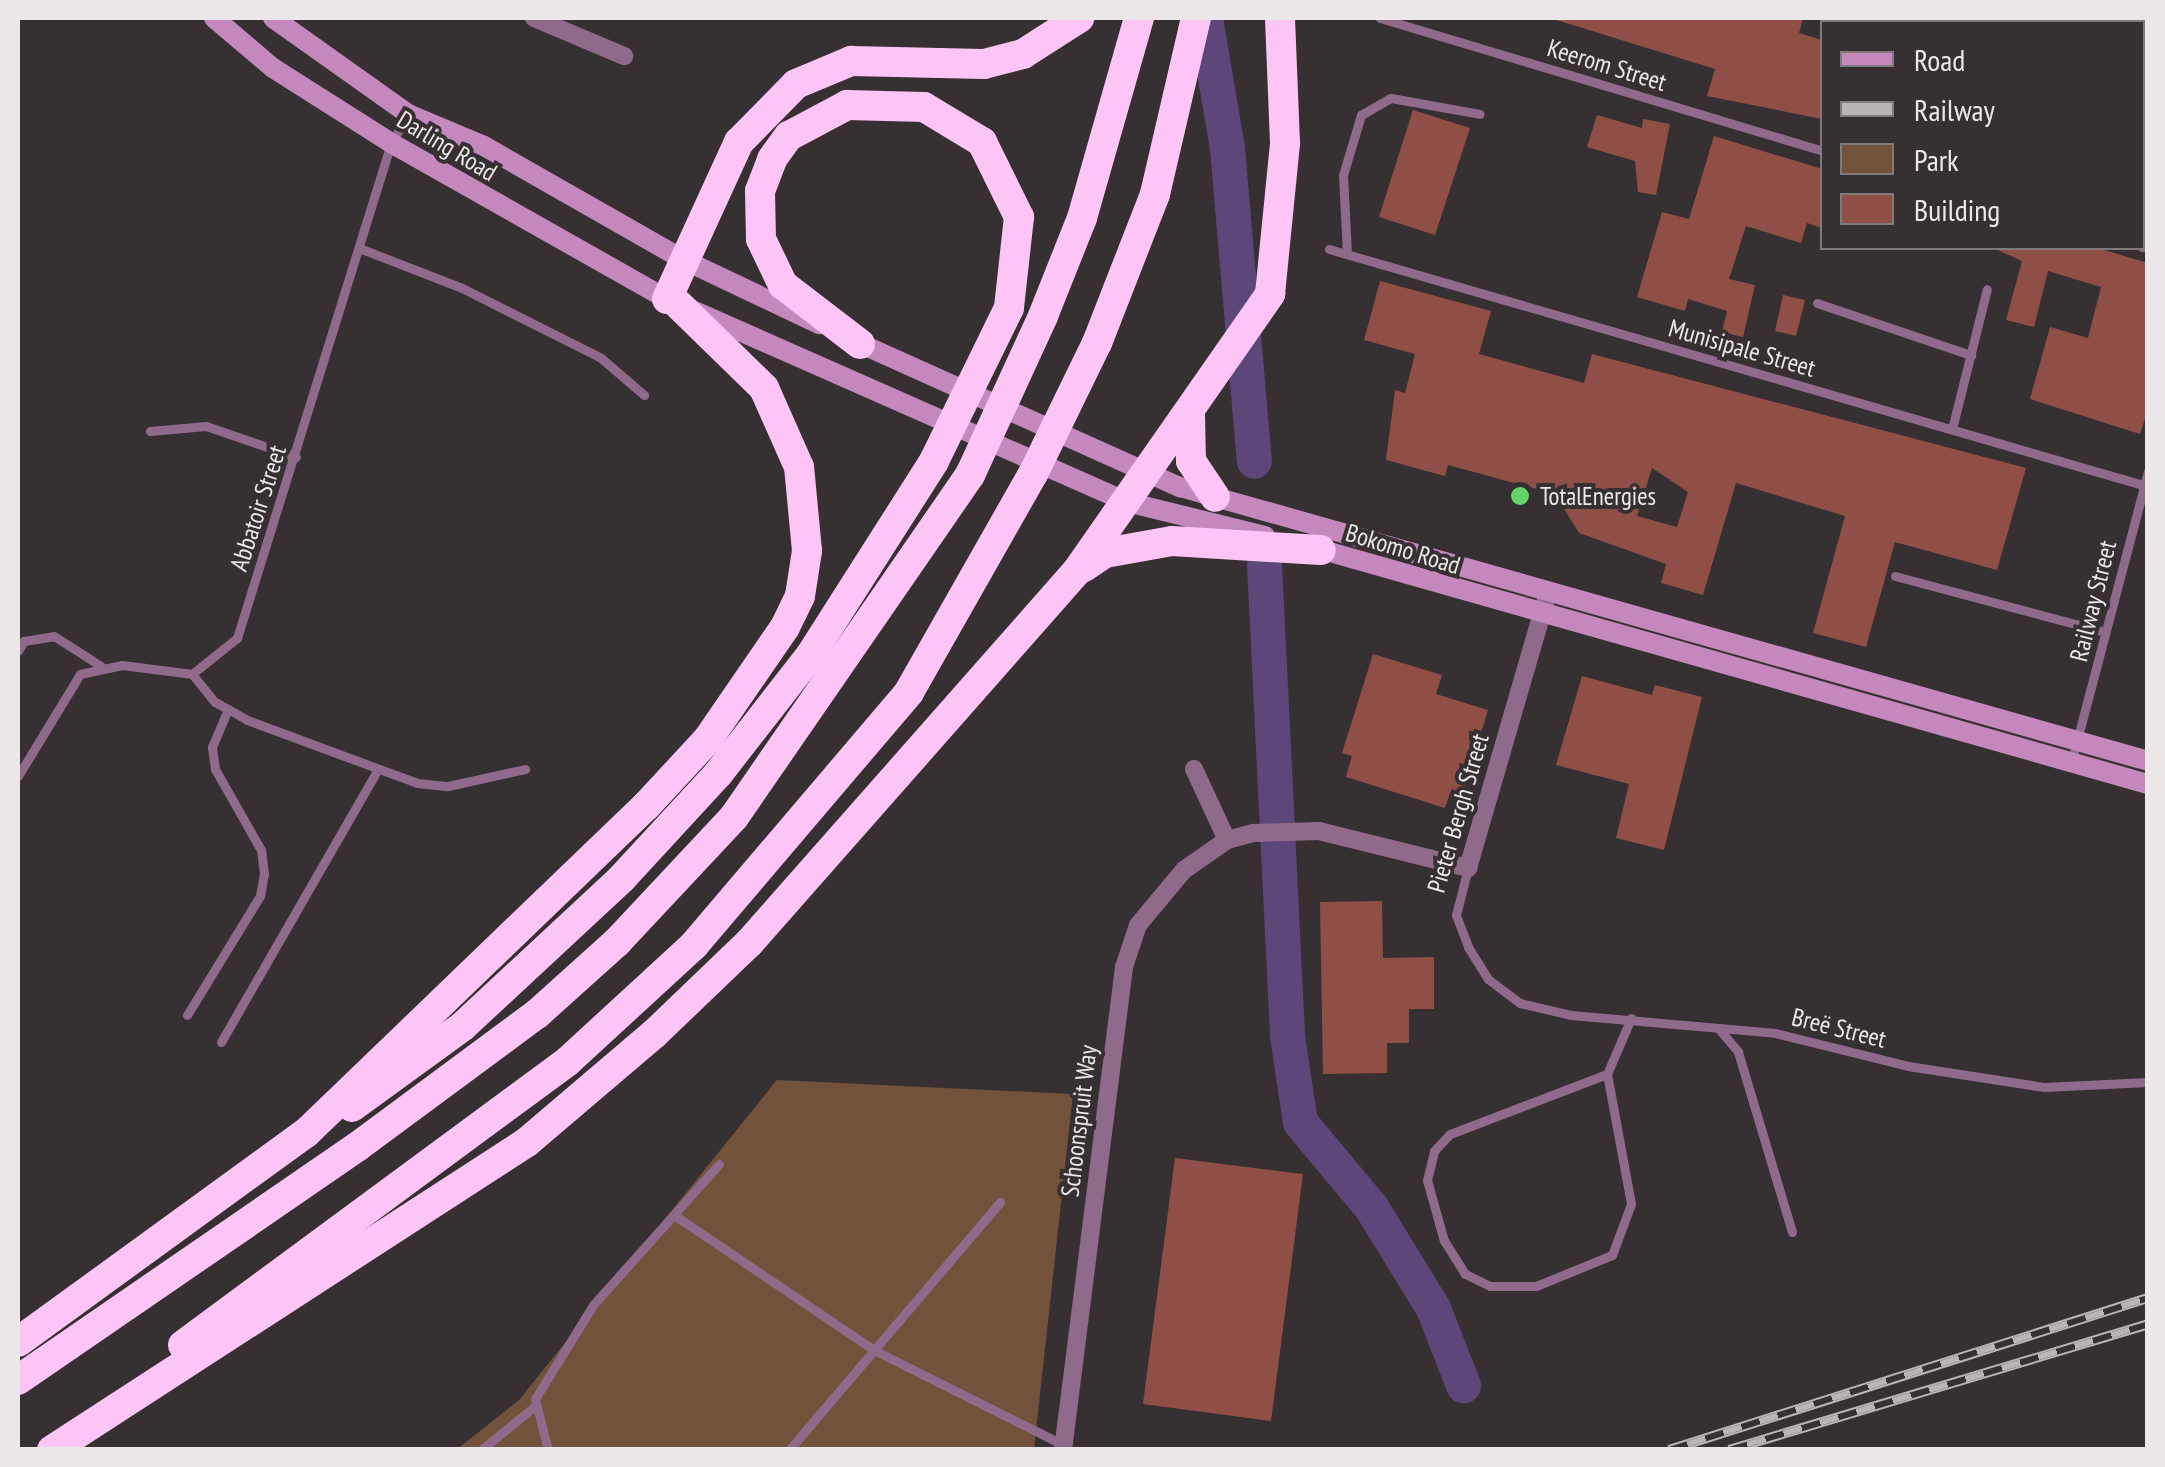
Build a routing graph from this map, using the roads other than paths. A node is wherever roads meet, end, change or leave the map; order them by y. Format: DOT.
graph roads {
  1 [pos="214,18"];
  2 [pos="273,18"];
  3 [pos="534,18"];
  4 [pos="1078,18"];
  5 [pos="1139,18"];
  6 [pos="1196,18"];
  7 [pos="1280,18"];
  8 [pos="1380,18"];
  9 [pos="624,56"];
  10 [pos="408,114"];
  11 [pos="1480,114"];
  12 [pos="392,143"];
  13 [pos="1820,149"];
  14 [pos="359,248"];
  15 [pos="1329,249"];
  16 [pos="1347,254"];
  17 [pos="682,260"];
  18 [pos="1987,289"];
  19 [pos="672,302"];
  20 [pos="1817,303"];
  21 [pos="860,344"];
  22 [pos="1971,355"];
  23 [pos="644,395"];
  24 [pos="1190,415"];
  25 [pos="1952,430"];
  26 [pos="150,431"];
  27 [pos="296,457"];
  28 [pos="2148,472"];
  29 [pos="1146,474"];
  30 [pos="2144,485"];
  31 [pos="1215,497"];
  32 [pos="1127,502"];
  33 [pos="1321,550"];
  34 [pos="1077,572"];
  35 [pos="1895,576"];
  36 [pos="1550,590"];
  37 [pos="1540,617"];
  38 [pos="2106,632"];
  39 [pos="18,652"];
  40 [pos="101,666"];
  41 [pos="192,674"];
  42 [pos="228,710"];
  43 [pos="2078,741"];
  44 [pos="2148,761"];
  45 [pos="2071,763"];
  46 [pos="526,769"];
  47 [pos="1194,769"];
  48 [pos="377,771"];
  49 [pos="18,776"];
  50 [pos="2148,784"];
  51 [pos="1227,840"];
  52 [pos="1468,868"];
  53 [pos="1520,1003"];
  54 [pos="188,1015"];
  55 [pos="1631,1018"];
  56 [pos="1718,1029"];
  57 [pos="221,1042"];
  58 [pos="1608,1074"];
  59 [pos="2148,1082"];
  60 [pos="306,1132"];
  61 [pos="719,1164"];
  62 [pos="1000,1202"];
  63 [pos="674,1214"];
  64 [pos="1792,1232"];
  65 [pos="18,1342"];
  66 [pos="876,1351"];
  67 [pos="18,1380"];
  68 [pos="534,1406"];
  69 [pos="1063,1447"];
  70 [pos="36,1450"];
  71 [pos="52,1450"];
  72 [pos="481,1450"];
  73 [pos="548,1450"];
  74 [pos="790,1450"];
  1 -- 12 [label="main road, Darling Road"];
  2 -- 10 [label="main road, Darling Road"];
  3 -- 9 [label="street"];
  4 -- 17 [label="highway"];
  5 -- 67 [label="highway, bridge"];
  6 -- 70 [label="highway, bridge"];
  7 -- 24 [label="highway"];
  8 -- 13 [label="lane, Keerom Street"];
  10 -- 12 [label="lane, Abbatoir Street"];
  10 -- 17 [label="main road, Darling Road"];
  11 -- 16 [label="lane"];
  12 -- 14 [label="lane, Abbatoir Street"];
  12 -- 19 [label="main road, Darling Road"];
  14 -- 23 [label="lane"];
  14 -- 27 [label="lane, Abbatoir Street"];
  15 -- 16 [label="lane, Munisipale Street"];
  16 -- 25 [label="lane, Munisipale Street"];
  17 -- 19 [label="highway"];
  17 -- 21 [label="main road, Bokomo Road"];
  18 -- 22 [label="lane"];
  19 -- 32 [label="main road, Bokomo Road"];
  19 -- 60 [label="highway"];
  20 -- 22 [label="lane"];
  21 -- 29 [label="main road, Bokomo Road"];
  21 -- 60 [label="highway, bridge"];
  22 -- 25 [label="lane"];
  24 -- 29 [label="highway"];
  24 -- 31 [label="highway"];
  25 -- 30 [label="lane, Munisipale Street"];
  26 -- 27 [label="lane"];
  27 -- 41 [label="lane, Abbatoir Street"];
  28 -- 30 [label="lane, Railway Street"];
  29 -- 31 [label="main road, Bokomo Road"];
  29 -- 32 [label="highway"];
  30 -- 38 [label="lane, Railway Street"];
  31 -- 36 [label="main road, Bokomo Road"];
  32 -- 33 [label="main road, Bokomo Road"];
  32 -- 34 [label="highway"];
  33 -- 34 [label="highway"];
  33 -- 37 [label="main road, Bokomo Road"];
  34 -- 71 [label="highway"];
  35 -- 38 [label="lane"];
  36 -- 37 [label="street, Pieter Bergh Street"];
  36 -- 43 [label="main road, Bokomo Road"];
  37 -- 45 [label="main road, Bokomo Road"];
  37 -- 52 [label="street, Pieter Bergh Street"];
  38 -- 43 [label="lane, Railway Street"];
  39 -- 40 [label="lane"];
  40 -- 41 [label="lane"];
  40 -- 49 [label="lane"];
  41 -- 42 [label="lane"];
  42 -- 48 [label="lane"];
  42 -- 54 [label="lane"];
  43 -- 44 [label="main road, Bokomo Road"];
  43 -- 45 [label="lane, Railway Street"];
  45 -- 50 [label="main road, Bokomo Road"];
  46 -- 48 [label="lane"];
  47 -- 51 [label="street"];
  48 -- 57 [label="lane"];
  51 -- 52 [label="street, Schoonspruit Way"];
  51 -- 69 [label="street, Schoonspruit Way"];
  52 -- 53 [label="lane, Pieter Bergh Street"];
  53 -- 55 [label="lane, Breë Street"];
  55 -- 56 [label="lane, Breë Street"];
  55 -- 58 [label="lane"];
  56 -- 59 [label="lane, Breë Street"];
  56 -- 64 [label="lane"];
  58 -- 58 [label="lane"];
  60 -- 65 [label="highway"];
  61 -- 63 [label="lane"];
  62 -- 66 [label="lane"];
  63 -- 66 [label="lane"];
  63 -- 68 [label="lane"];
  66 -- 69 [label="lane"];
  66 -- 74 [label="lane"];
  68 -- 72 [label="lane"];
  68 -- 73 [label="lane"];
}
